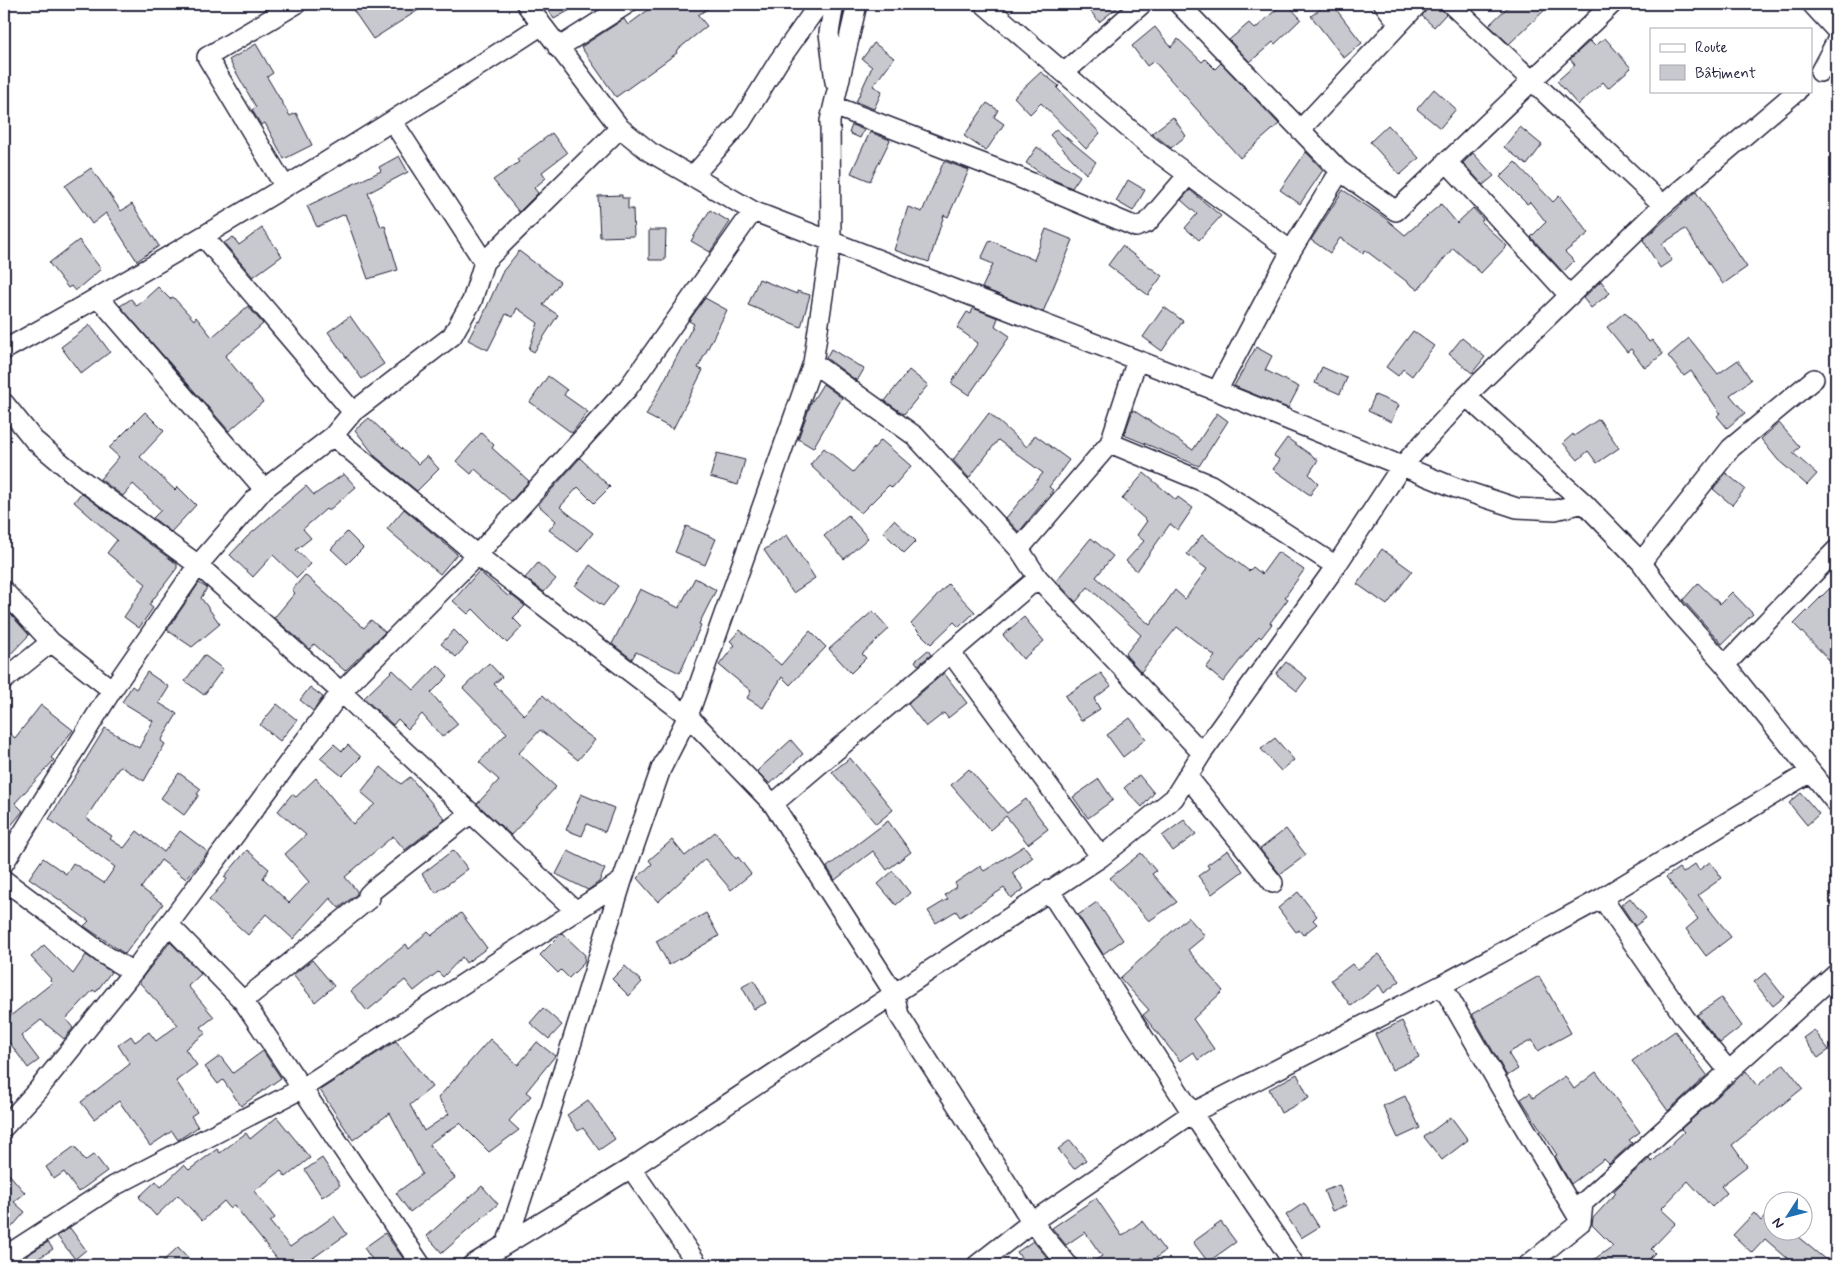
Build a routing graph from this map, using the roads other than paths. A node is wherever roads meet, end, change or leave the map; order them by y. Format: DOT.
graph roads {
  1 [pos="296,4"];
  2 [pos="526,4"];
  3 [pos="627,4"];
  4 [pos="819,4"];
  5 [pos="834,4"];
  6 [pos="857,4"];
  7 [pos="984,4"];
  8 [pos="1142,4"];
  9 [pos="1179,4"];
  10 [pos="1384,4"];
  11 [pos="1418,4"];
  12 [pos="1450,4"];
  13 [pos="1612,4"];
  14 [pos="1812,4"];
  15 [pos="1400,24"];
  16 [pos="542,25"];
  17 [pos="1836,30"];
  18 [pos="1836,42"];
  19 [pos="558,48"];
  20 [pos="1065,72"];
  21 [pos="1822,73"];
  22 [pos="1532,80"];
  23 [pos="1796,92"];
  24 [pos="835,100"];
  25 [pos="393,122"];
  26 [pos="620,128"];
  27 [pos="1300,130"];
  28 [pos="1446,160"];
  29 [pos="1340,171"];
  30 [pos="1188,174"];
  31 [pos="692,177"];
  32 [pos="285,187"];
  33 [pos="1663,205"];
  34 [pos="753,211"];
  35 [pos="204,237"];
  36 [pos="831,242"];
  37 [pos="1291,251"];
  38 [pos="484,262"];
  39 [pos="1569,295"];
  40 [pos="99,298"];
  41 [pos="4,350"];
  42 [pos="1137,360"];
  43 [pos="812,363"];
  44 [pos="1814,379"];
  45 [pos="1217,391"];
  46 [pos="1466,396"];
  47 [pos="4,403"];
  48 [pos="353,412"];
  49 [pos="333,436"];
  50 [pos="1110,443"];
  51 [pos="1401,467"];
  52 [pos="264,489"];
  53 [pos="1584,503"];
  54 [pos="1020,549"];
  55 [pos="1836,550"];
  56 [pos="477,555"];
  57 [pos="1641,562"];
  58 [pos="198,565"];
  59 [pos="1336,566"];
  60 [pos="1038,578"];
  61 [pos="4,591"];
  62 [pos="51,642"];
  63 [pos="951,653"];
  64 [pos="1725,665"];
  65 [pos="4,680"];
  66 [pos="112,690"];
  67 [pos="341,692"];
  68 [pos="688,716"];
  69 [pos="1202,753"];
  70 [pos="1810,772"];
  71 [pos="1187,776"];
  72 [pos="1836,802"];
  73 [pos="774,804"];
  74 [pos="471,812"];
  75 [pos="1101,857"];
  76 [pos="4,863"];
  77 [pos="4,880"];
  78 [pos="622,881"];
  79 [pos="1273,883"];
  80 [pos="1049,890"];
  81 [pos="1602,898"];
  82 [pos="576,911"];
  83 [pos="169,925"];
  84 [pos="133,972"];
  85 [pos="1836,974"];
  86 [pos="1442,985"];
  87 [pos="894,992"];
  88 [pos="243,1002"];
  89 [pos="1728,1070"];
  90 [pos="301,1090"];
  91 [pos="1192,1113"];
  92 [pos="4,1127"];
  93 [pos="631,1168"];
  94 [pos="1032,1222"];
  95 [pos="1581,1222"];
  96 [pos="507,1242"];
  97 [pos="4,1257"];
  98 [pos="421,1265"];
  99 [pos="472,1265"];
  100 [pos="698,1265"];
  101 [pos="977,1265"];
  102 [pos="1068,1265"];
  103 [pos="1295,1265"];
  104 [pos="1528,1265"];
  1 -- 32 [label="street"];
  2 -- 16 [label="street"];
  3 -- 19 [label="street"];
  4 -- 31 [label="street"];
  5 -- 24 [label="street"];
  6 -- 24 [label="street"];
  7 -- 20 [label="street"];
  8 -- 20 [label="street"];
  9 -- 27 [label="street"];
  10 -- 15 [label="street"];
  11 -- 15 [label="street"];
  12 -- 22 [label="street"];
  13 -- 22 [label="street"];
  14 -- 17 [label="street"];
  15 -- 27 [label="street"];
  16 -- 19 [label="street"];
  16 -- 25 [label="street"];
  18 -- 21 [label="street"];
  19 -- 26 [label="street"];
  20 -- 30 [label="street"];
  22 -- 28 [label="street"];
  22 -- 33 [label="street"];
  23 -- 33 [label="street"];
  24 -- 30 [label="street"];
  24 -- 36 [label="street"];
  25 -- 32 [label="street"];
  25 -- 38 [label="street"];
  26 -- 31 [label="street"];
  26 -- 38 [label="street"];
  27 -- 29 [label="street"];
  28 -- 29 [label="street"];
  28 -- 39 [label="street"];
  29 -- 37 [label="street"];
  30 -- 37 [label="street"];
  31 -- 34 [label="street"];
  32 -- 35 [label="street"];
  33 -- 39 [label="street"];
  34 -- 36 [label="street"];
  34 -- 56 [label="street"];
  35 -- 40 [label="street"];
  35 -- 48 [label="street"];
  36 -- 42 [label="street"];
  36 -- 43 [label="street"];
  37 -- 45 [label="street"];
  38 -- 48 [label="street"];
  39 -- 46 [label="street"];
  40 -- 41 [label="street"];
  40 -- 52 [label="street"];
  42 -- 45 [label="street"];
  42 -- 50 [label="street"];
  43 -- 54 [label="street"];
  43 -- 68 [label="street"];
  44 -- 57 [label="street"];
  45 -- 51 [label="street"];
  46 -- 51 [label="street"];
  46 -- 53 [label="street"];
  47 -- 58 [label="street"];
  48 -- 49 [label="street"];
  49 -- 52 [label="street"];
  49 -- 56 [label="street"];
  50 -- 54 [label="street"];
  50 -- 59 [label="street"];
  51 -- 53 [label="street"];
  51 -- 59 [label="street"];
  52 -- 58 [label="street"];
  53 -- 57 [label="street"];
  54 -- 60 [label="street"];
  55 -- 64 [label="street"];
  56 -- 67 [label="street"];
  56 -- 68 [label="street"];
  57 -- 64 [label="street"];
  58 -- 66 [label="street"];
  58 -- 67 [label="street"];
  59 -- 69 [label="street"];
  60 -- 63 [label="street"];
  60 -- 69 [label="street"];
  61 -- 62 [label="street"];
  62 -- 65 [label="street"];
  62 -- 66 [label="street"];
  63 -- 73 [label="street"];
  63 -- 75 [label="street"];
  64 -- 70 [label="street"];
  66 -- 76 [label="street"];
  67 -- 74 [label="street"];
  67 -- 83 [label="street"];
  68 -- 73 [label="street"];
  68 -- 78 [label="street"];
  69 -- 71 [label="street"];
  70 -- 72 [label="street"];
  70 -- 81 [label="street"];
  71 -- 75 [label="street"];
  71 -- 79 [label="street"];
  73 -- 87 [label="street"];
  74 -- 82 [label="street"];
  74 -- 88 [label="street"];
  75 -- 80 [label="street"];
  77 -- 84 [label="street"];
  78 -- 82 [label="street"];
  78 -- 96 [label="street"];
  80 -- 87 [label="street"];
  80 -- 91 [label="street"];
  81 -- 86 [label="street"];
  81 -- 89 [label="street"];
  82 -- 90 [label="street"];
  83 -- 84 [label="street"];
  83 -- 88 [label="street"];
  84 -- 92 [label="street"];
  85 -- 89 [label="street"];
  86 -- 91 [label="street"];
  86 -- 95 [label="street"];
  87 -- 93 [label="street"];
  87 -- 94 [label="street"];
  88 -- 90 [label="street"];
  89 -- 95 [label="street"];
  90 -- 97 [label="street"];
  90 -- 98 [label="street"];
  91 -- 94 [label="street"];
  91 -- 103 [label="street"];
  93 -- 96 [label="street"];
  93 -- 100 [label="street"];
  94 -- 101 [label="street"];
  94 -- 102 [label="street"];
  95 -- 104 [label="street"];
  96 -- 99 [label="street"];
}
